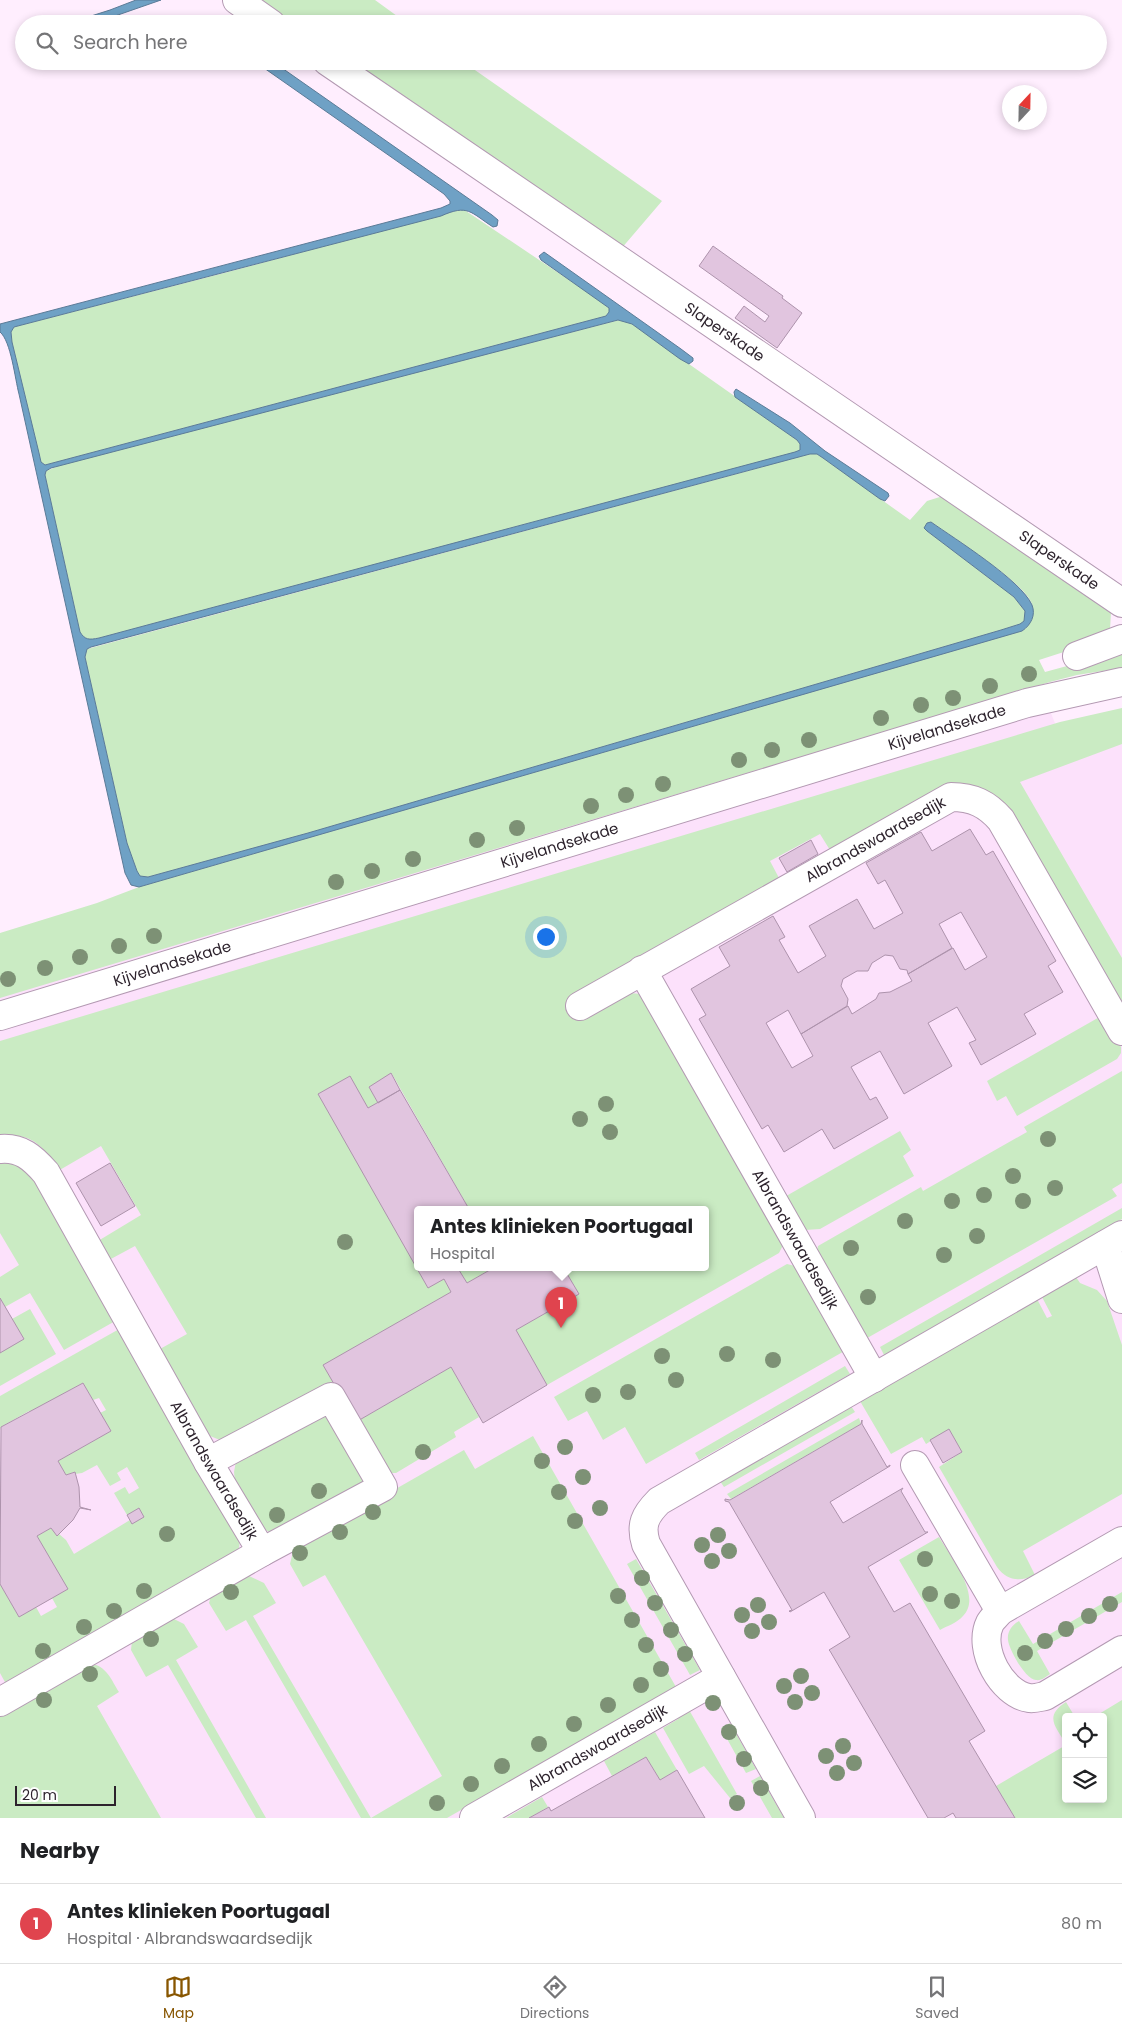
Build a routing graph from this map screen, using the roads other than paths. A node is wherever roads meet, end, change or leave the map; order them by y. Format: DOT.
graph roads {
  1 [pos="237,0"];
  2 [pos="259,15"];
  3 [pos="339,70"];
  4 [pos="1122,603"];
  5 [pos="1122,639"];
  6 [pos="1077,656"];
  7 [pos="1122,682"];
  8 [pos="642,970"];
  9 [pos="580,1006"];
  10 [pos="0,1016"];
  11 [pos="1122,1031"];
  12 [pos="0,1149"];
  13 [pos="1113,1240"];
  14 [pos="1122,1299"];
  15 [pos="874,1378"];
  16 [pos="208,1462"];
  17 [pos="915,1465"];
  18 [pos="1122,1541"];
  19 [pos="262,1552"];
  20 [pos="1000,1611"];
  21 [pos="1122,1650"];
  22 [pos="721,1677"];
  23 [pos="0,1702"];
  24 [pos="474,1818"];
  25 [pos="801,1818"];
  1 -- 2 [label="street"];
  3 -- 4 [label="street, Slaperskade"];
  5 -- 6 [label="street"];
  7 -- 10 [label="street, Kijvelandsekade"];
  8 -- 9 [label="street, Albrandswaardsedijk"];
  8 -- 11 [label="street, Albrandswaardsedijk"];
  8 -- 15 [label="street, Albrandswaardsedijk"];
  12 -- 16 [label="street, Albrandswaardsedijk"];
  13 -- 14 [label="street"];
  13 -- 15 [label="street"];
  15 -- 22 [label="street"];
  16 -- 19 [label="street, Albrandswaardsedijk"];
  16 -- 19 [label="street"];
  17 -- 20 [label="street"];
  18 -- 20 [label="street"];
  19 -- 23 [label="street, Albrandswaardsedijk"];
  20 -- 21 [label="street"];
  22 -- 24 [label="street, Albrandswaardsedijk"];
  22 -- 25 [label="street"];
}
